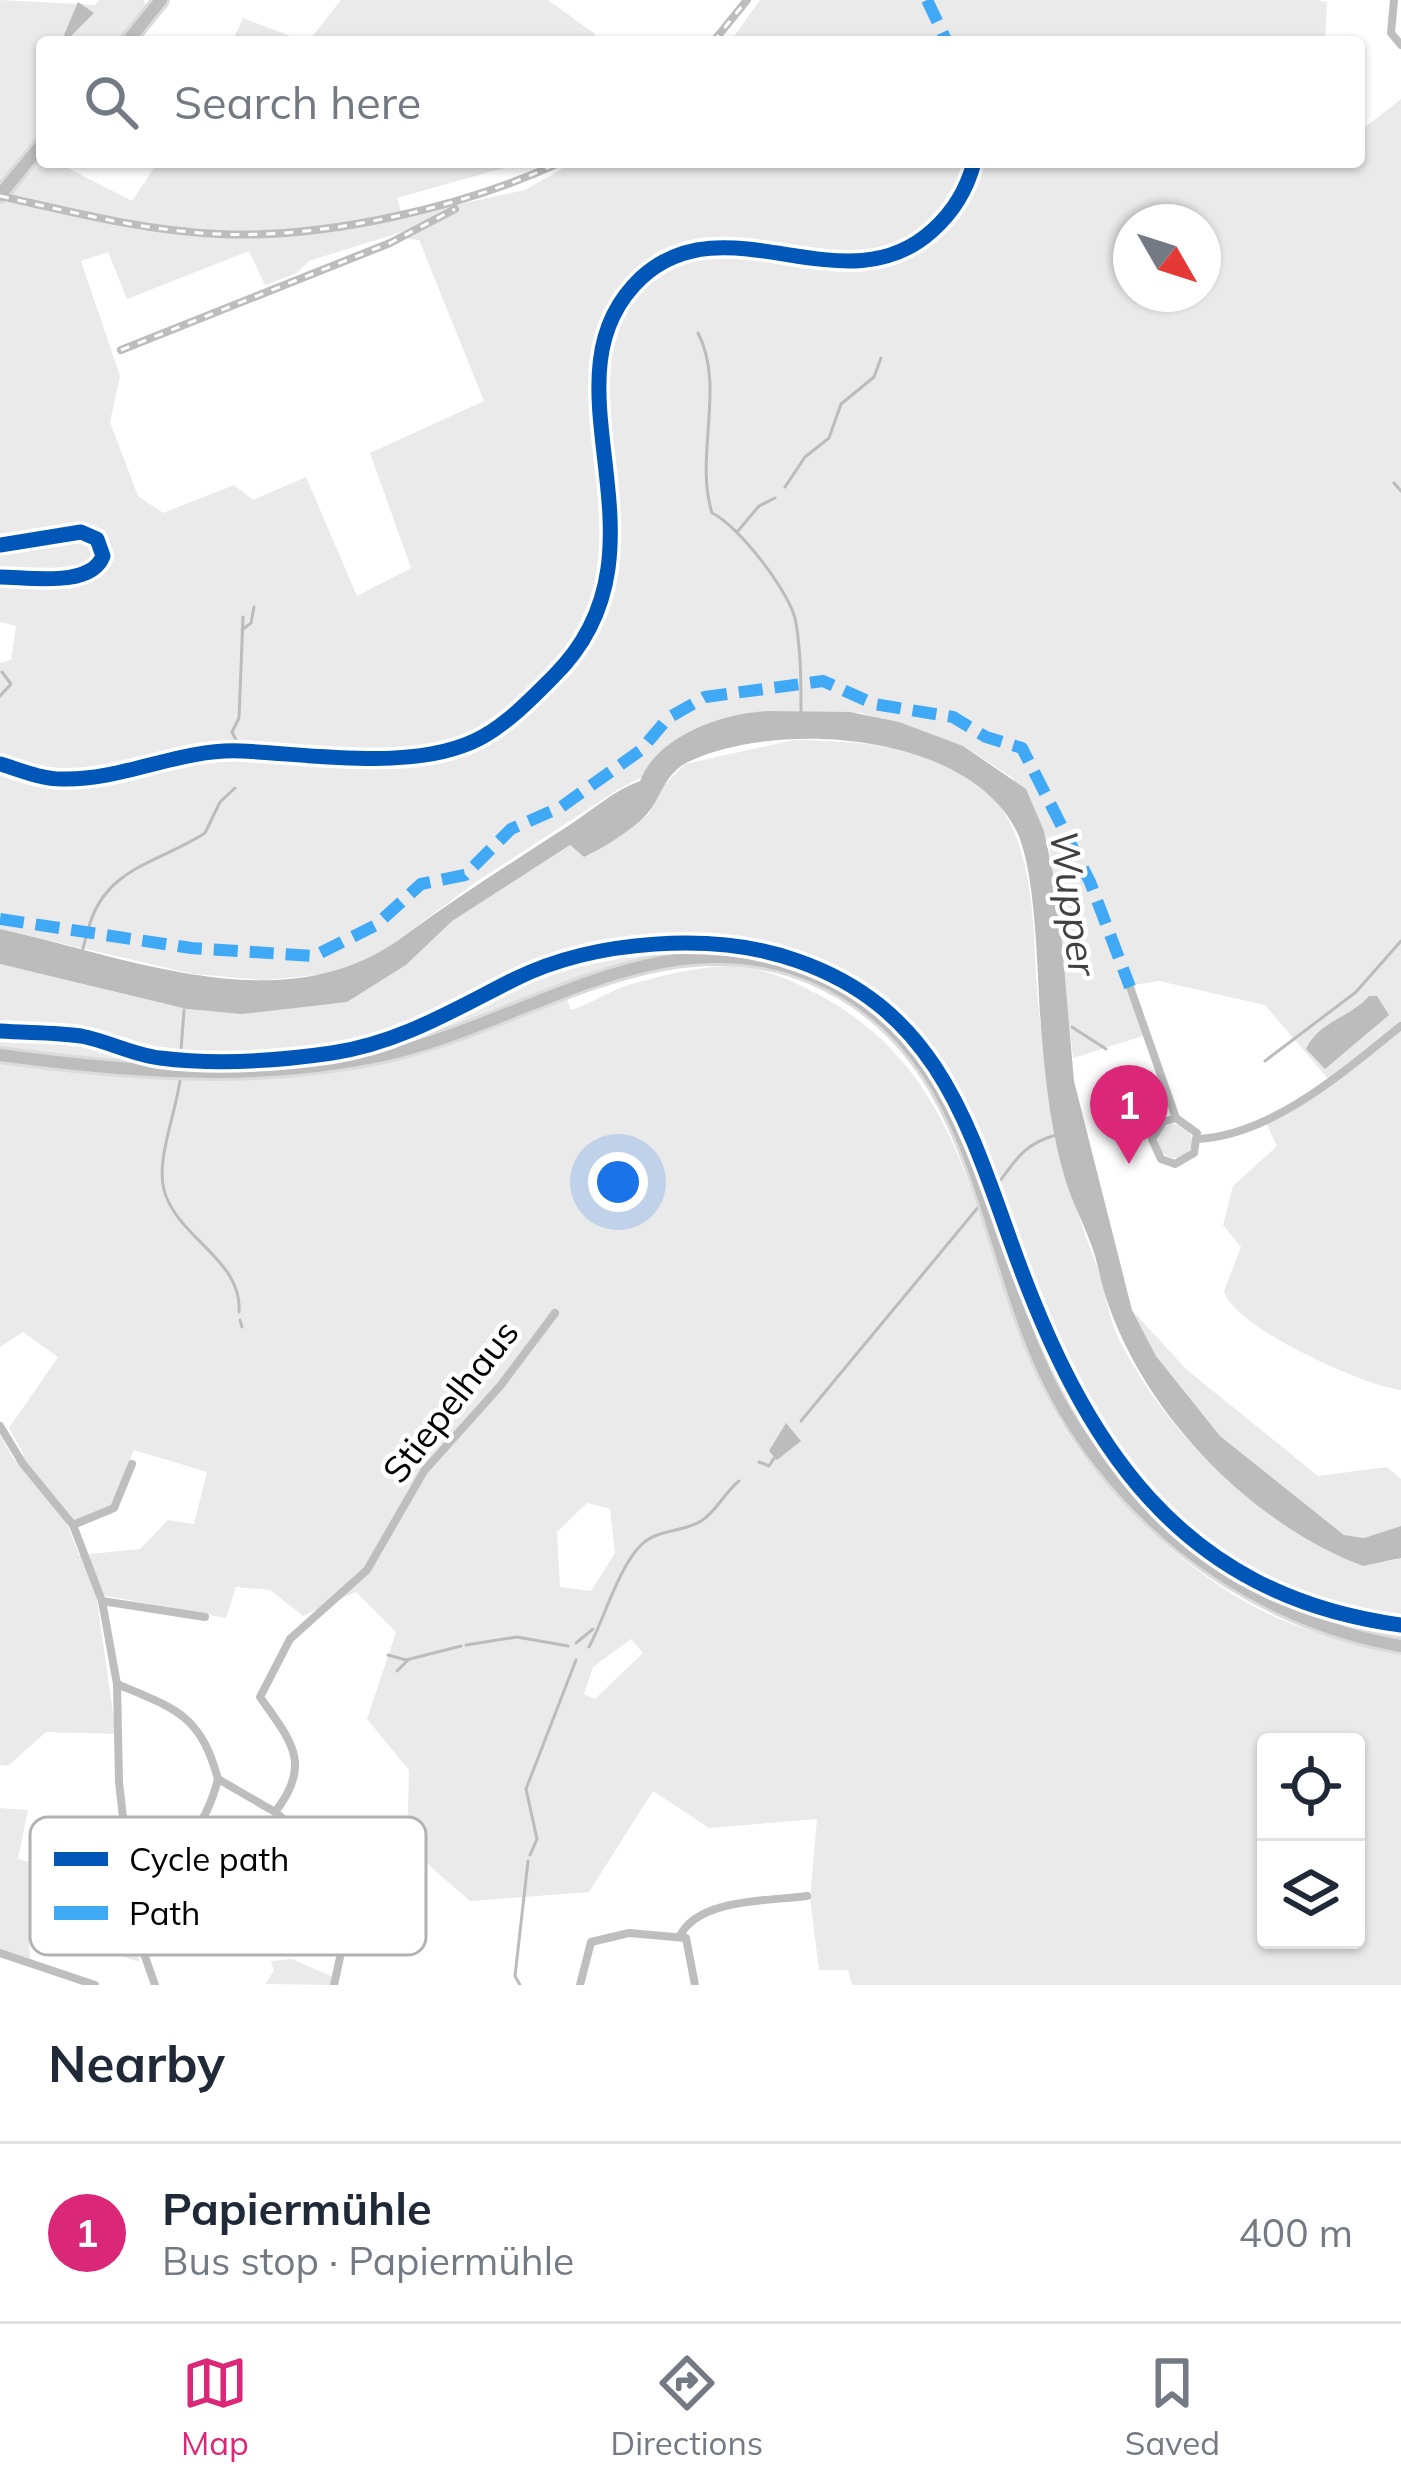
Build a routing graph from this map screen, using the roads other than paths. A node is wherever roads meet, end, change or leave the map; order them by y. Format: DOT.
graph roads {
  1 [pos="1394,0"];
  2 [pos="156,3"];
  3 [pos="131,36"];
  4 [pos="1401,45"];
  5 [pos="36,151"];
  6 [pos="0,195"];
  7 [pos="0,545"];
  8 [pos="0,577"];
  9 [pos="1130,987"];
  10 [pos="1401,1026"];
  11 [pos="0,1055"];
  12 [pos="1176,1118"];
  13 [pos="1198,1139"];
  14 [pos="555,1313"];
  15 [pos="0,1426"];
  16 [pos="132,1464"];
  17 [pos="73,1525"];
  18 [pos="102,1601"];
  19 [pos="205,1617"];
  20 [pos="1401,1646"];
  21 [pos="117,1684"];
  22 [pos="218,1779"];
  23 [pos="274,1812"];
  24 [pos="124,1817"];
  25 [pos="206,1817"];
  26 [pos="280,1817"];
  27 [pos="807,1896"];
  28 [pos="680,1936"];
  29 [pos="0,1953"];
  30 [pos="144,1955"];
  31 [pos="95,1985"];
  32 [pos="155,1985"];
  33 [pos="580,1985"];
  34 [pos="695,1985"];
  1 -- 4 [label="street"];
  2 -- 3 [label="main road"];
  5 -- 6 [label="main road"];
  7 -- 8 [label="main road"];
  9 -- 12 [label="street"];
  10 -- 13 [label="street"];
  11 -- 20 [label="main road"];
  12 -- 13 [label="street"];
  12 -- 13 [label="street"];
  14 -- 23 [label="street, Stiepelhaus"];
  15 -- 17 [label="street"];
  16 -- 17 [label="street"];
  17 -- 18 [label="street"];
  18 -- 19 [label="street"];
  18 -- 21 [label="street"];
  21 -- 22 [label="street"];
  21 -- 24 [label="street"];
  22 -- 23 [label="street"];
  22 -- 25 [label="street"];
  23 -- 26 [label="street"];
  27 -- 28 [label="street"];
  28 -- 33 [label="street"];
  28 -- 34 [label="street"];
  29 -- 31 [label="street"];
  30 -- 32 [label="street"];
}
